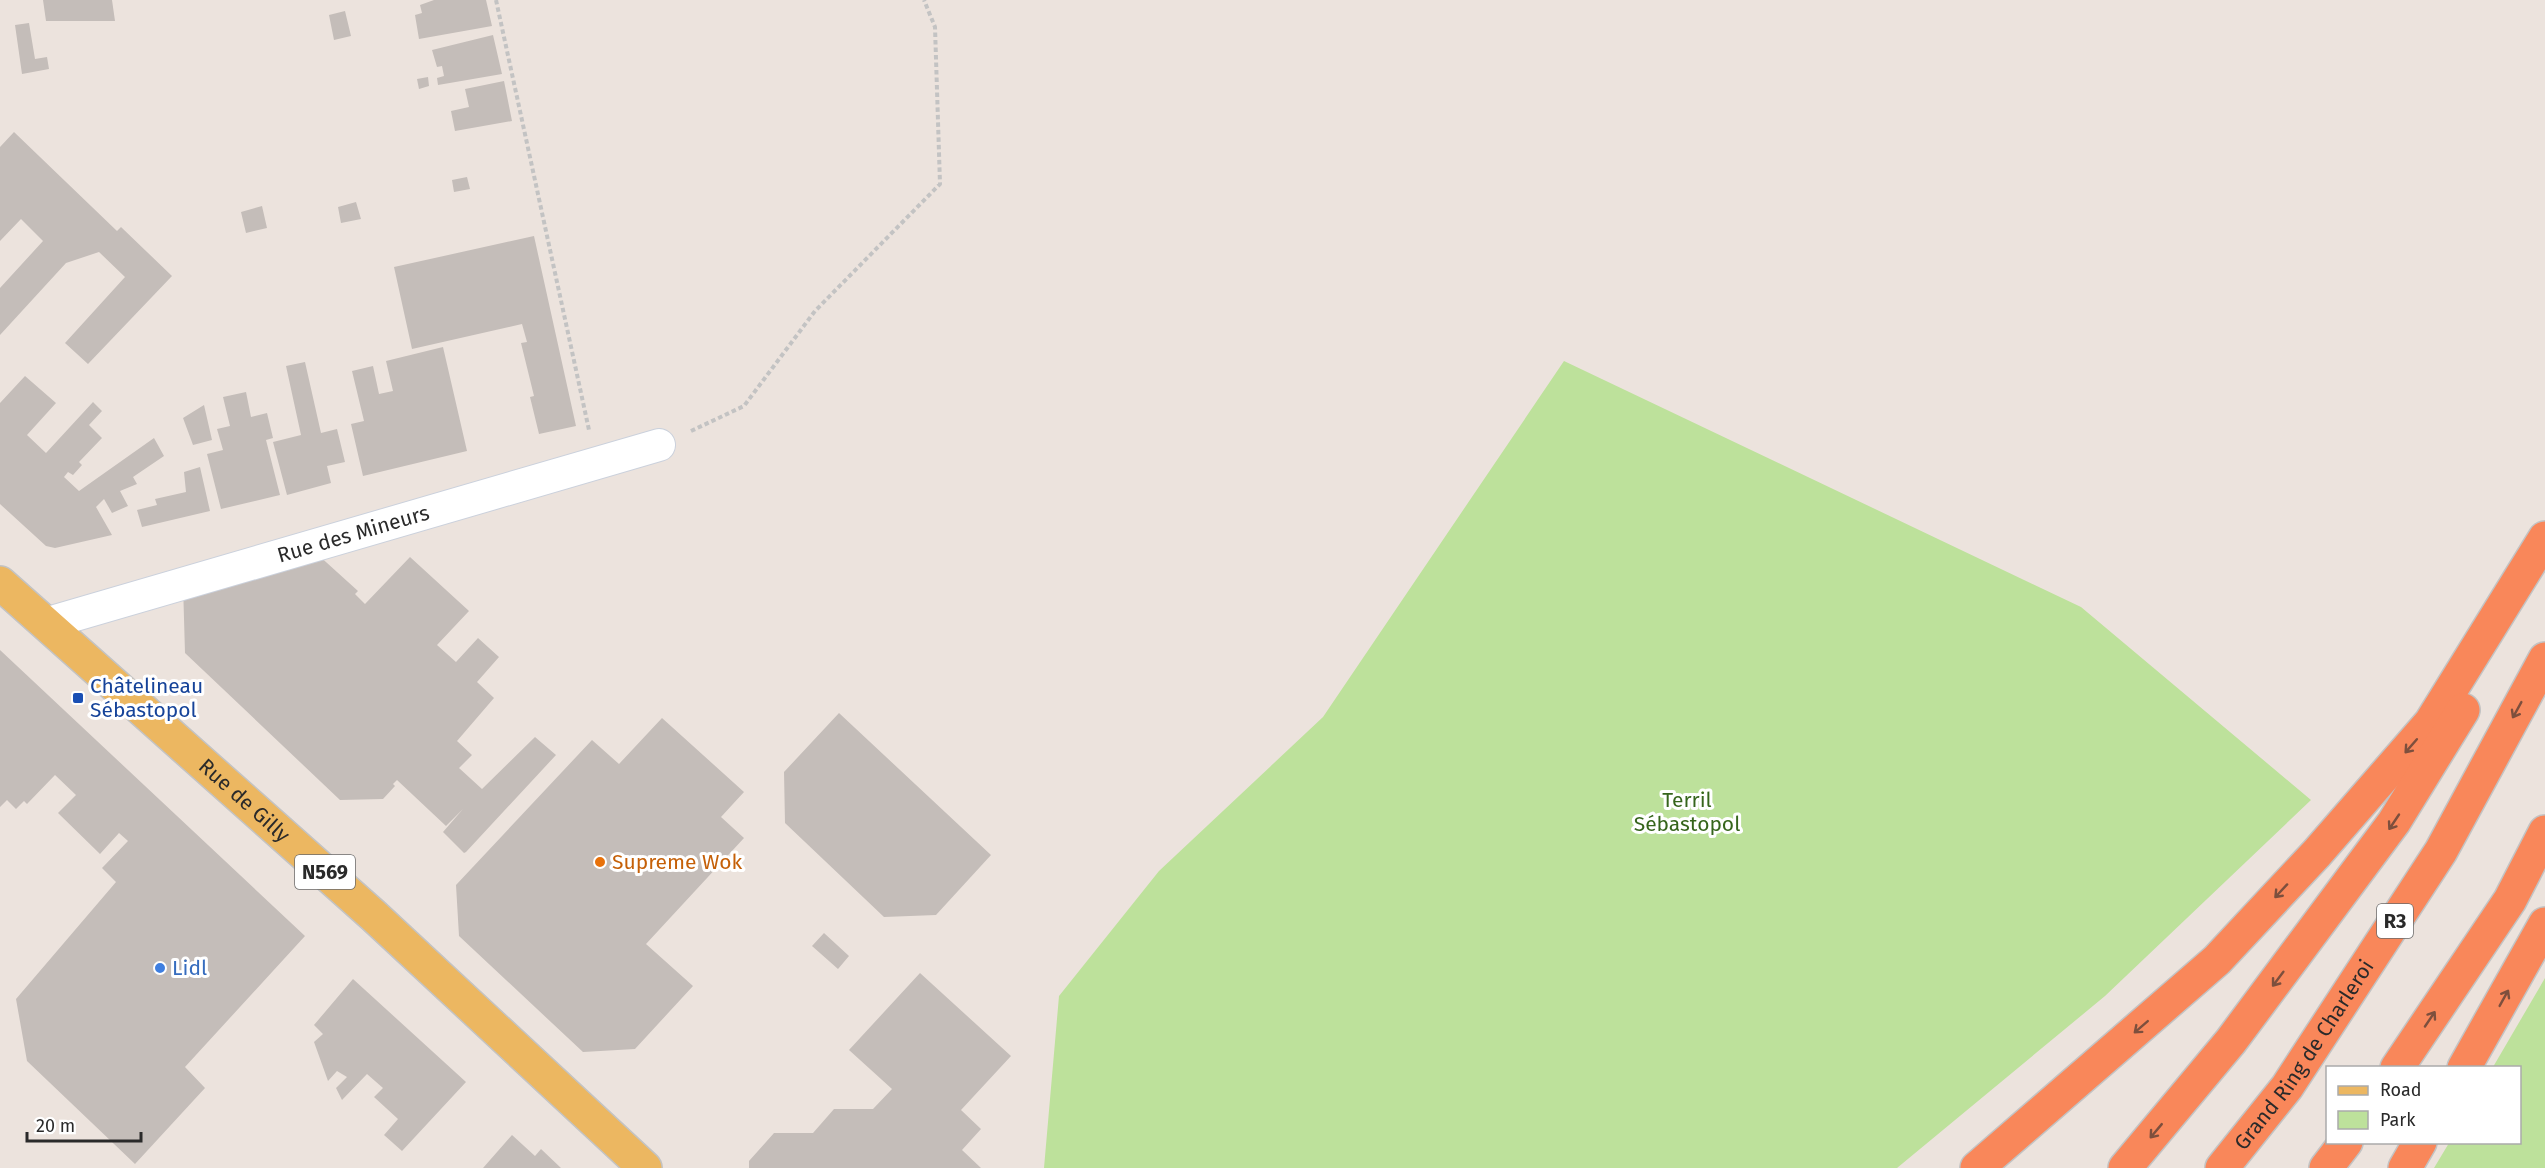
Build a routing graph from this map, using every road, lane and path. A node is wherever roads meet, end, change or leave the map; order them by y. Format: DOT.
graph roads {
  1 [pos="496,0"];
  2 [pos="924,0"];
  3 [pos="931,0"];
  4 [pos="927,6"];
  5 [pos="659,445"];
  6 [pos="596,463"];
  7 [pos="2545,538"];
  8 [pos="2545,575"];
  9 [pos="0,583"];
  10 [pos="48,623"];
  11 [pos="2545,659"];
  12 [pos="2545,832"];
  13 [pos="2545,924"];
  14 [pos="2398,1066"];
  15 [pos="2465,1066"];
  16 [pos="2345,1144"];
  17 [pos="2419,1144"];
  18 [pos="645,1168"];
  19 [pos="1977,1168"];
  20 [pos="2125,1168"];
  21 [pos="2222,1168"];
  22 [pos="2326,1168"];
  23 [pos="2405,1168"];
  1 -- 6 [label="path"];
  2 -- 4 [label="path"];
  3 -- 4 [label="path"];
  4 -- 5 [label="path"];
  5 -- 6 [label="street, Rue des Mineurs"];
  6 -- 10 [label="street, Rue des Mineurs"];
  7 -- 19 [label="highway, one-way"];
  8 -- 20 [label="highway, one-way"];
  9 -- 10 [label="main road, Rue de Gilly / N569"];
  10 -- 18 [label="main road, Rue de Gilly / N569"];
  11 -- 21 [label="highway, Grand Ring de Charleroi / R3, one-way"];
  14 -- 12 [label="highway, one-way"];
  15 -- 13 [label="highway, one-way"];
  16 -- 22 [label="highway"];
  17 -- 23 [label="highway"];
}
